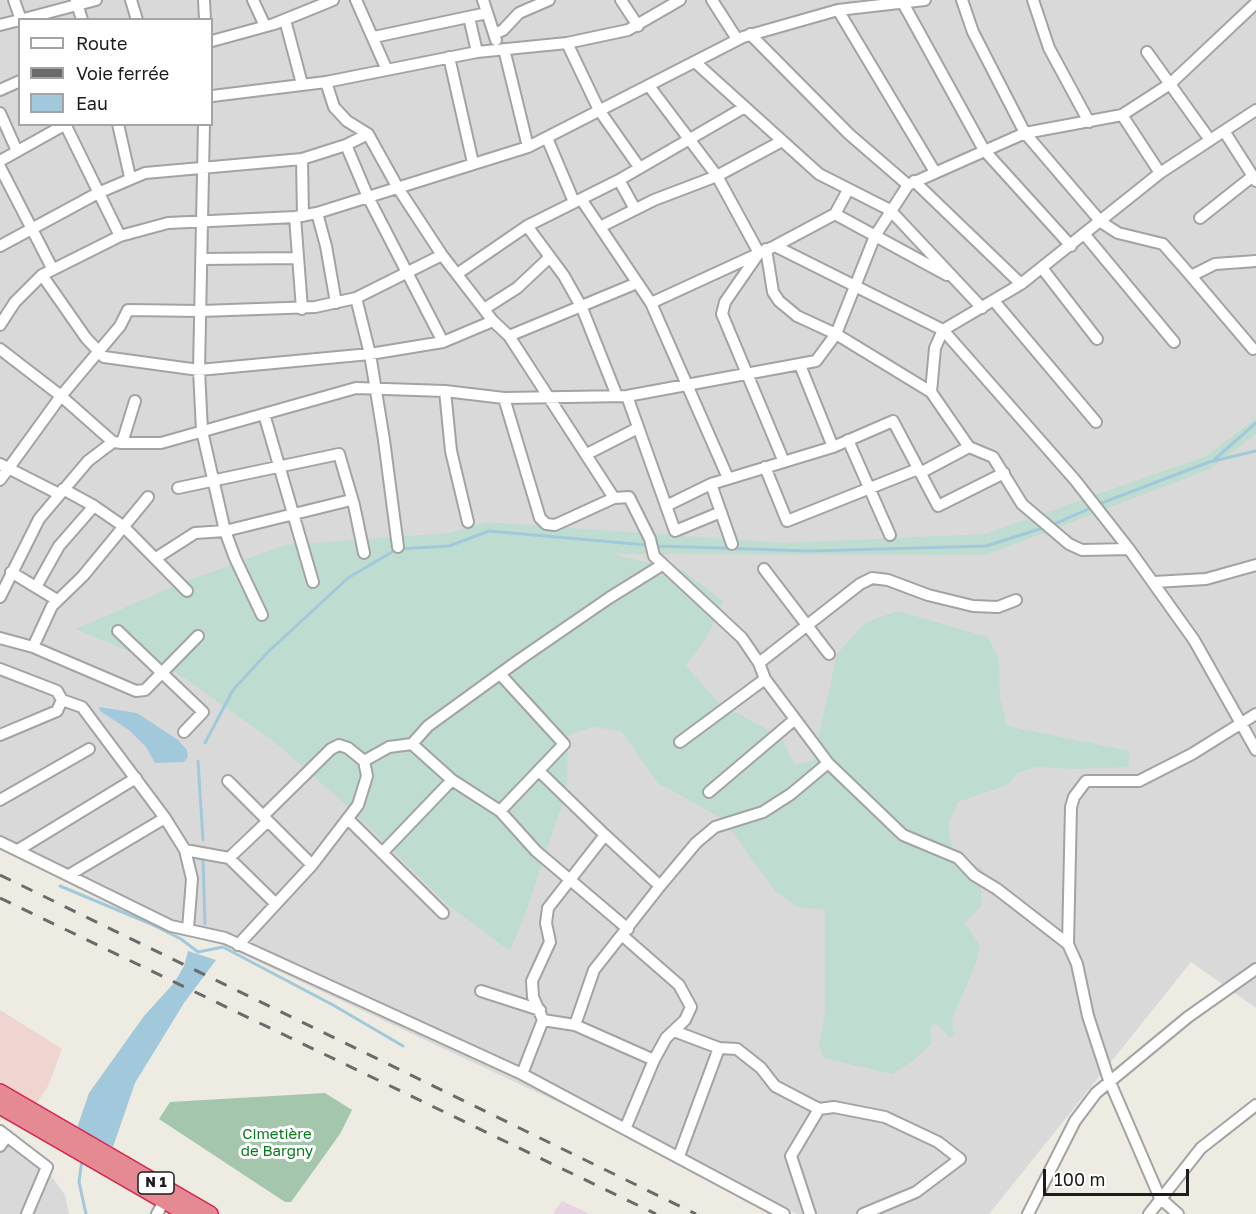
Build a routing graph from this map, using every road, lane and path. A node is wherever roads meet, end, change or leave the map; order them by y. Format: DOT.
graph roads {
  1 [pos="14,0"];
  2 [pos="96,0"];
  3 [pos="131,0"];
  4 [pos="204,0"];
  5 [pos="253,0"];
  6 [pos="333,0"];
  7 [pos="356,0"];
  8 [pos="483,0"];
  9 [pos="549,0"];
  10 [pos="621,0"];
  11 [pos="680,0"];
  12 [pos="712,0"];
  13 [pos="925,0"];
  14 [pos="962,0"];
  15 [pos="1033,0"];
  16 [pos="77,2"];
  17 [pos="315,3"];
  18 [pos="873,3"];
  19 [pos="903,3"];
  20 [pos="1256,3"];
  21 [pos="838,10"];
  22 [pos="487,13"];
  23 [pos="469,17"];
  24 [pos="20,18"];
  25 [pos="23,18"];
  26 [pos="81,18"];
  27 [pos="136,18"];
  28 [pos="205,18"];
  29 [pos="18,20"];
  30 [pos="285,20"];
  31 [pos="0,25"];
  32 [pos="265,26"];
  33 [pos="638,26"];
  34 [pos="494,34"];
  35 [pos="750,34"];
  36 [pos="374,37"];
  37 [pos="737,39"];
  38 [pos="213,41"];
  39 [pos="567,43"];
  40 [pos="501,50"];
  41 [pos="477,52"];
  42 [pos="1147,52"];
  43 [pos="449,57"];
  44 [pos="695,62"];
  45 [pos="386,69"];
  46 [pos="18,82"];
  47 [pos="326,82"];
  48 [pos="302,84"];
  49 [pos="1170,84"];
  50 [pos="649,86"];
  51 [pos="0,90"];
  52 [pos="213,96"];
  53 [pos="745,107"];
  54 [pos="600,110"];
  55 [pos="1256,110"];
  56 [pos="0,112"];
  57 [pos="1122,115"];
  58 [pos="1089,122"];
  59 [pos="63,126"];
  60 [pos="65,126"];
  61 [pos="118,126"];
  62 [pos="204,126"];
  63 [pos="1224,131"];
  64 [pos="1024,133"];
  65 [pos="368,134"];
  66 [pos="547,138"];
  67 [pos="690,140"];
  68 [pos="1210,140"];
  69 [pos="782,141"];
  70 [pos="346,145"];
  71 [pos="528,147"];
  72 [pos="17,150"];
  73 [pos="984,150"];
  74 [pos="302,159"];
  75 [pos="0,161"];
  76 [pos="473,163"];
  77 [pos="0,167"];
  78 [pos="202,167"];
  79 [pos="639,167"];
  80 [pos="935,172"];
  81 [pos="1160,173"];
  82 [pos="717,176"];
  83 [pos="130,177"];
  84 [pos="1254,179"];
  85 [pos="619,180"];
  86 [pos="911,183"];
  87 [pos="398,188"];
  88 [pos="848,190"];
  89 [pos="98,193"];
  90 [pos="368,197"];
  91 [pos="578,201"];
  92 [pos="635,209"];
  93 [pos="890,210"];
  94 [pos="317,213"];
  95 [pos="834,214"];
  96 [pos="299,217"];
  97 [pos="1200,218"];
  98 [pos="1101,222"];
  99 [pos="202,223"];
  100 [pos="527,226"];
  101 [pos="600,227"];
  102 [pos="33,230"];
  103 [pos="1085,235"];
  104 [pos="120,236"];
  105 [pos="875,236"];
  106 [pos="0,246"];
  107 [pos="1071,246"];
  108 [pos="767,249"];
  109 [pos="442,255"];
  110 [pos="550,257"];
  111 [pos="298,258"];
  112 [pos="202,259"];
  113 [pos="1256,261"];
  114 [pos="52,268"];
  115 [pos="1042,268"];
  116 [pos="408,273"];
  117 [pos="457,273"];
  118 [pos="42,275"];
  119 [pos="1191,276"];
  120 [pos="957,281"];
  121 [pos="637,283"];
  122 [pos="1021,284"];
  123 [pos="855,286"];
  124 [pos="356,298"];
  125 [pos="994,301"];
  126 [pos="336,303"];
  127 [pos="651,303"];
  128 [pos="582,308"];
  129 [pos="982,308"];
  130 [pos="302,309"];
  131 [pos="484,309"];
  132 [pos="201,311"];
  133 [pos="493,321"];
  134 [pos="0,326"];
  135 [pos="943,330"];
  136 [pos="836,334"];
  137 [pos="509,336"];
  138 [pos="1097,339"];
  139 [pos="443,342"];
  140 [pos="1174,342"];
  141 [pos="0,349"];
  142 [pos="1253,349"];
  143 [pos="98,353"];
  144 [pos="370,354"];
  145 [pos="800,364"];
  146 [pos="199,369"];
  147 [pos="748,372"];
  148 [pos="687,385"];
  149 [pos="373,387"];
  150 [pos="444,391"];
  151 [pos="932,393"];
  152 [pos="61,396"];
  153 [pos="622,396"];
  154 [pos="504,398"];
  155 [pos="550,399"];
  156 [pos="135,401"];
  157 [pos="264,414"];
  158 [pos="1096,422"];
  159 [pos="638,428"];
  160 [pos="202,431"];
  161 [pos="849,440"];
  162 [pos="118,442"];
  163 [pos="833,447"];
  164 [pos="969,447"];
  165 [pos="587,453"];
  166 [pos="784,462"];
  167 [pos="4,466"];
  168 [pos="279,467"];
  169 [pos="765,467"];
  170 [pos="919,471"];
  171 [pos="1004,473"];
  172 [pos="728,478"];
  173 [pos="214,479"];
  174 [pos="0,480"];
  175 [pos="711,484"];
  176 [pos="178,488"];
  177 [pos="869,488"];
  178 [pos="61,492"];
  179 [pos="148,497"];
  180 [pos="614,498"];
  181 [pos="351,500"];
  182 [pos="94,506"];
  183 [pos="666,506"];
  184 [pos="721,512"];
  185 [pos="294,515"];
  186 [pos="468,522"];
  187 [pos="123,526"];
  188 [pos="225,531"];
  189 [pos="890,535"];
  190 [pos="732,544"];
  191 [pos="398,546"];
  192 [pos="1129,549"];
  193 [pos="364,553"];
  194 [pos="156,558"];
  195 [pos="662,565"];
  196 [pos="1256,565"];
  197 [pos="764,569"];
  198 [pos="11,572"];
  199 [pos="313,582"];
  200 [pos="1154,582"];
  201 [pos="36,587"];
  202 [pos="187,591"];
  203 [pos="0,597"];
  204 [pos="57,600"];
  205 [pos="1016,600"];
  206 [pos="262,615"];
  207 [pos="807,624"];
  208 [pos="118,632"];
  209 [pos="198,636"];
  210 [pos="0,638"];
  211 [pos="33,647"];
  212 [pos="829,654"];
  213 [pos="759,663"];
  214 [pos="0,669"];
  215 [pos="162,674"];
  216 [pos="500,674"];
  217 [pos="765,679"];
  218 [pos="62,700"];
  219 [pos="1256,714"];
  220 [pos="794,720"];
  221 [pos="1242,724"];
  222 [pos="184,732"];
  223 [pos="0,735"];
  224 [pos="680,742"];
  225 [pos="412,744"];
  226 [pos="89,749"];
  227 [pos="1256,750"];
  228 [pos="364,762"];
  229 [pos="828,763"];
  230 [pos="539,771"];
  231 [pos="136,778"];
  232 [pos="452,780"];
  233 [pos="228,781"];
  234 [pos="709,792"];
  235 [pos="0,800"];
  236 [pos="500,811"];
  237 [pos="165,818"];
  238 [pos="266,818"];
  239 [pos="348,819"];
  240 [pos="604,835"];
  241 [pos="0,843"];
  242 [pos="18,850"];
  243 [pos="185,850"];
  244 [pos="382,853"];
  245 [pos="229,858"];
  246 [pos="312,865"];
  247 [pos="69,876"];
  248 [pos="570,879"];
  249 [pos="660,886"];
  250 [pos="276,904"];
  251 [pos="443,913"];
  252 [pos="188,929"];
  253 [pos="625,933"];
  254 [pos="1068,944"];
  255 [pos="238,945"];
  256 [pos="1256,969"];
  257 [pos="481,991"];
  258 [pos="541,1015"];
  259 [pos="575,1025"];
  260 [pos="674,1031"];
  261 [pos="719,1048"];
  262 [pos="654,1060"];
  263 [pos="522,1074"];
  264 [pos="1109,1080"];
  265 [pos="3,1104"];
  266 [pos="1256,1105"];
  267 [pos="819,1109"];
  268 [pos="626,1129"];
  269 [pos="4,1133"];
  270 [pos="0,1146"];
  271 [pos="100,1156"];
  272 [pos="679,1156"];
  273 [pos="1160,1198"];
  274 [pos="161,1207"];
  275 [pos="27,1214"];
  276 [pos="187,1214"];
  277 [pos="210,1214"];
  278 [pos="784,1214"];
  279 [pos="810,1214"];
  280 [pos="863,1214"];
  281 [pos="1028,1214"];
  282 [pos="1149,1214"];
  283 [pos="1178,1214"];
  1 -- 24 [label="street"];
  2 -- 16 [label="street"];
  3 -- 27 [label="street"];
  4 -- 28 [label="street"];
  5 -- 32 [label="street"];
  6 -- 17 [label="street"];
  7 -- 36 [label="street"];
  8 -- 22 [label="street"];
  9 -- 34 [label="street"];
  10 -- 33 [label="street"];
  11 -- 33 [label="street"];
  12 -- 37 [label="street"];
  13 -- 19 [label="street"];
  14 -- 64 [label="street"];
  15 -- 58 [label="street"];
  16 -- 25 [label="street"];
  16 -- 26 [label="street"];
  17 -- 30 [label="street"];
  18 -- 19 [label="street"];
  18 -- 21 [label="street"];
  19 -- 73 [label="street"];
  20 -- 49 [label="street"];
  21 -- 35 [label="street"];
  21 -- 80 [label="street"];
  22 -- 23 [label="street"];
  22 -- 34 [label="street"];
  23 -- 36 [label="street"];
  23 -- 41 [label="street"];
  29 -- 31 [label="street"];
  30 -- 32 [label="street"];
  30 -- 48 [label="street"];
  32 -- 38 [label="street"];
  33 -- 39 [label="street"];
  34 -- 40 [label="street"];
  35 -- 37 [label="street"];
  35 -- 86 [label="street"];
  36 -- 45 [label="street"];
  37 -- 44 [label="street"];
  39 -- 40 [label="street"];
  39 -- 54 [label="street"];
  40 -- 41 [label="street"];
  40 -- 71 [label="street"];
  41 -- 43 [label="street"];
  42 -- 49 [label="street"];
  43 -- 45 [label="street"];
  43 -- 76 [label="street"];
  44 -- 50 [label="street"];
  44 -- 53 [label="street"];
  45 -- 47 [label="street"];
  46 -- 51 [label="street"];
  47 -- 48 [label="street"];
  47 -- 65 [label="street"];
  48 -- 52 [label="street"];
  49 -- 57 [label="street"];
  49 -- 68 [label="street"];
  50 -- 54 [label="street"];
  50 -- 67 [label="street"];
  53 -- 67 [label="street"];
  53 -- 69 [label="street"];
  54 -- 66 [label="street"];
  54 -- 79 [label="street"];
  55 -- 63 [label="street"];
  56 -- 72 [label="street"];
  57 -- 58 [label="street"];
  57 -- 81 [label="street"];
  58 -- 64 [label="street"];
  59 -- 72 [label="street"];
  60 -- 89 [label="street"];
  61 -- 83 [label="street"];
  62 -- 78 [label="street"];
  63 -- 68 [label="street"];
  63 -- 84 [label="street"];
  64 -- 73 [label="street"];
  64 -- 98 [label="street"];
  65 -- 70 [label="street"];
  65 -- 87 [label="street"];
  66 -- 71 [label="street"];
  66 -- 91 [label="street"];
  67 -- 79 [label="street"];
  67 -- 82 [label="street"];
  68 -- 81 [label="street"];
  69 -- 82 [label="street"];
  69 -- 88 [label="street"];
  70 -- 74 [label="street"];
  70 -- 90 [label="street"];
  71 -- 76 [label="street"];
  72 -- 75 [label="street"];
  73 -- 80 [label="street"];
  73 -- 107 [label="street"];
  74 -- 78 [label="street"];
  74 -- 96 [label="street"];
  76 -- 87 [label="street"];
  77 -- 102 [label="street"];
  78 -- 83 [label="street"];
  78 -- 99 [label="street"];
  79 -- 85 [label="street"];
  80 -- 86 [label="street"];
  81 -- 98 [label="street"];
  82 -- 92 [label="street"];
  82 -- 108 [label="street"];
  83 -- 89 [label="street"];
  84 -- 97 [label="street"];
  85 -- 91 [label="street"];
  85 -- 92 [label="street"];
  86 -- 93 [label="street"];
  86 -- 122 [label="street"];
  87 -- 90 [label="street"];
  87 -- 109 [label="street"];
  88 -- 93 [label="street"];
  88 -- 95 [label="street"];
  89 -- 102 [label="street"];
  89 -- 104 [label="street"];
  90 -- 94 [label="street"];
  90 -- 116 [label="street"];
  91 -- 100 [label="street"];
  91 -- 101 [label="street"];
  92 -- 101 [label="street"];
  93 -- 105 [label="street"];
  93 -- 120 [label="street"];
  94 -- 96 [label="street"];
  94 -- 126 [label="street"];
  95 -- 105 [label="street"];
  95 -- 108 [label="street"];
  96 -- 99 [label="street"];
  96 -- 111 [label="street"];
  98 -- 103 [label="street"];
  98 -- 119 [label="street"];
  99 -- 104 [label="street"];
  99 -- 112 [label="street"];
  100 -- 110 [label="street"];
  100 -- 117 [label="street"];
  101 -- 121 [label="street"];
  102 -- 106 [label="street"];
  102 -- 114 [label="street"];
  103 -- 107 [label="street"];
  103 -- 140 [label="street"];
  104 -- 114 [label="street"];
  105 -- 120 [label="street"];
  105 -- 123 [label="street"];
  107 -- 115 [label="street"];
  108 -- 123 [label="street"];
  108 -- 127 [label="street"];
  108 -- 136 [label="street"];
  108 -- 147 [label="street"];
  109 -- 116 [label="street"];
  109 -- 117 [label="street"];
  110 -- 128 [label="street"];
  110 -- 131 [label="street"];
  111 -- 112 [label="street"];
  111 -- 130 [label="street"];
  112 -- 132 [label="street"];
  113 -- 119 [label="street"];
  114 -- 118 [label="street"];
  115 -- 122 [label="street"];
  115 -- 138 [label="street"];
  116 -- 124 [label="street"];
  116 -- 139 [label="street"];
  117 -- 131 [label="street"];
  118 -- 134 [label="street"];
  118 -- 143 [label="street"];
  119 -- 142 [label="street"];
  120 -- 129 [label="street"];
  121 -- 127 [label="street"];
  121 -- 128 [label="street"];
  122 -- 125 [label="street"];
  123 -- 135 [label="street"];
  123 -- 136 [label="street"];
  124 -- 126 [label="street"];
  124 -- 144 [label="street"];
  125 -- 129 [label="street"];
  125 -- 158 [label="street"];
  126 -- 130 [label="street"];
  127 -- 148 [label="street"];
  128 -- 137 [label="street"];
  128 -- 153 [label="street"];
  129 -- 135 [label="street"];
  130 -- 132 [label="street"];
  131 -- 133 [label="street"];
  132 -- 143 [label="street"];
  132 -- 146 [label="street"];
  133 -- 137 [label="street"];
  133 -- 139 [label="street"];
  135 -- 151 [label="street"];
  135 -- 192 [label="street"];
  136 -- 145 [label="street"];
  136 -- 151 [label="street"];
  137 -- 155 [label="street"];
  139 -- 144 [label="street"];
  141 -- 152 [label="street"];
  143 -- 146 [label="street"];
  143 -- 152 [label="street"];
  144 -- 146 [label="street"];
  144 -- 149 [label="street"];
  145 -- 147 [label="street"];
  145 -- 163 [label="street"];
  146 -- 160 [label="street"];
  147 -- 148 [label="street"];
  147 -- 166 [label="street"];
  148 -- 153 [label="street"];
  148 -- 172 [label="street"];
  149 -- 150 [label="street"];
  149 -- 157 [label="street"];
  149 -- 191 [label="street"];
  150 -- 154 [label="street"];
  150 -- 186 [label="street"];
  151 -- 164 [label="street"];
  152 -- 162 [label="street"];
  152 -- 167 [label="street"];
  153 -- 155 [label="street"];
  153 -- 159 [label="street"];
  154 -- 155 [label="street"];
  154 -- 180 [label="street"];
  155 -- 165 [label="street"];
  156 -- 162 [label="street"];
  157 -- 160 [label="street"];
  157 -- 168 [label="street"];
  159 -- 165 [label="street"];
  159 -- 183 [label="street"];
  160 -- 162 [label="street"];
  160 -- 173 [label="street"];
  161 -- 163 [label="street"];
  161 -- 170 [label="street"];
  161 -- 177 [label="street"];
  162 -- 178 [label="street"];
  163 -- 166 [label="street"];
  164 -- 170 [label="street"];
  164 -- 171 [label="street"];
  165 -- 180 [label="street"];
  166 -- 169 [label="street"];
  167 -- 174 [label="street"];
  167 -- 178 [label="street"];
  168 -- 173 [label="street"];
  168 -- 181 [label="street"];
  168 -- 185 [label="street"];
  169 -- 172 [label="street"];
  169 -- 177 [label="street"];
  170 -- 171 [label="street"];
  170 -- 177 [label="street"];
  171 -- 192 [label="street"];
  172 -- 175 [label="street"];
  173 -- 176 [label="street"];
  173 -- 188 [label="street"];
  175 -- 183 [label="street"];
  175 -- 184 [label="street"];
  177 -- 189 [label="street"];
  178 -- 182 [label="street"];
  178 -- 198 [label="street"];
  179 -- 187 [label="street"];
  180 -- 195 [label="street"];
  181 -- 185 [label="street"];
  181 -- 193 [label="street"];
  182 -- 187 [label="street"];
  182 -- 201 [label="street"];
  183 -- 184 [label="street"];
  184 -- 190 [label="street"];
  185 -- 188 [label="street"];
  185 -- 199 [label="street"];
  187 -- 194 [label="street"];
  187 -- 204 [label="street"];
  188 -- 194 [label="street"];
  188 -- 206 [label="street"];
  192 -- 200 [label="street"];
  194 -- 202 [label="street"];
  195 -- 213 [label="street"];
  195 -- 216 [label="street"];
  196 -- 200 [label="street"];
  197 -- 207 [label="street"];
  198 -- 201 [label="street"];
  198 -- 203 [label="street"];
  200 -- 221 [label="street"];
  201 -- 204 [label="street"];
  204 -- 211 [label="street"];
  205 -- 207 [label="street"];
  207 -- 212 [label="street"];
  207 -- 213 [label="street"];
  208 -- 215 [label="street"];
  209 -- 215 [label="street"];
  210 -- 211 [label="street"];
  211 -- 215 [label="street"];
  213 -- 217 [label="street"];
  214 -- 218 [label="street"];
  215 -- 222 [label="street"];
  216 -- 225 [label="street"];
  216 -- 230 [label="street"];
  217 -- 220 [label="street"];
  217 -- 224 [label="street"];
  218 -- 223 [label="street"];
  218 -- 231 [label="street"];
  219 -- 221 [label="street"];
  220 -- 229 [label="street"];
  220 -- 234 [label="street"];
  221 -- 227 [label="street"];
  221 -- 254 [label="street"];
  225 -- 228 [label="street"];
  225 -- 232 [label="street"];
  226 -- 235 [label="street"];
  228 -- 238 [label="street"];
  228 -- 239 [label="street"];
  229 -- 249 [label="street"];
  229 -- 254 [label="street"];
  230 -- 236 [label="street"];
  230 -- 240 [label="street"];
  231 -- 237 [label="street"];
  231 -- 242 [label="street"];
  232 -- 236 [label="street"];
  232 -- 244 [label="street"];
  233 -- 238 [label="street"];
  236 -- 248 [label="street"];
  237 -- 243 [label="street"];
  237 -- 247 [label="street"];
  238 -- 245 [label="street"];
  238 -- 246 [label="street"];
  239 -- 244 [label="street"];
  239 -- 246 [label="street"];
  240 -- 248 [label="street"];
  240 -- 249 [label="street"];
  241 -- 242 [label="street"];
  242 -- 247 [label="street"];
  243 -- 245 [label="street"];
  243 -- 252 [label="street"];
  244 -- 251 [label="street"];
  245 -- 250 [label="street"];
  246 -- 250 [label="street"];
  247 -- 252 [label="street"];
  248 -- 253 [label="street"];
  248 -- 258 [label="street"];
  249 -- 253 [label="street"];
  250 -- 255 [label="street"];
  252 -- 255 [label="street"];
  253 -- 259 [label="street"];
  253 -- 260 [label="street"];
  254 -- 264 [label="street"];
  255 -- 263 [label="street"];
  256 -- 264 [label="street"];
  257 -- 258 [label="street"];
  258 -- 259 [label="street"];
  258 -- 263 [label="street"];
  259 -- 262 [label="street"];
  260 -- 261 [label="street"];
  260 -- 262 [label="street"];
  261 -- 267 [label="street"];
  261 -- 272 [label="street"];
  262 -- 268 [label="street"];
  263 -- 268 [label="street"];
  264 -- 273 [label="street"];
  264 -- 281 [label="street"];
  265 -- 271 [label="highway, N 1"];
  266 -- 273 [label="street"];
  267 -- 279 [label="street"];
  267 -- 280 [label="street"];
  268 -- 272 [label="street"];
  269 -- 270 [label="street"];
  269 -- 275 [label="street"];
  271 -- 274 [label="highway, N 1"];
  271 -- 277 [label="highway, N 1"];
  272 -- 278 [label="street"];
  273 -- 282 [label="street"];
  273 -- 283 [label="street"];
  274 -- 276 [label="highway, N 1"];
}
